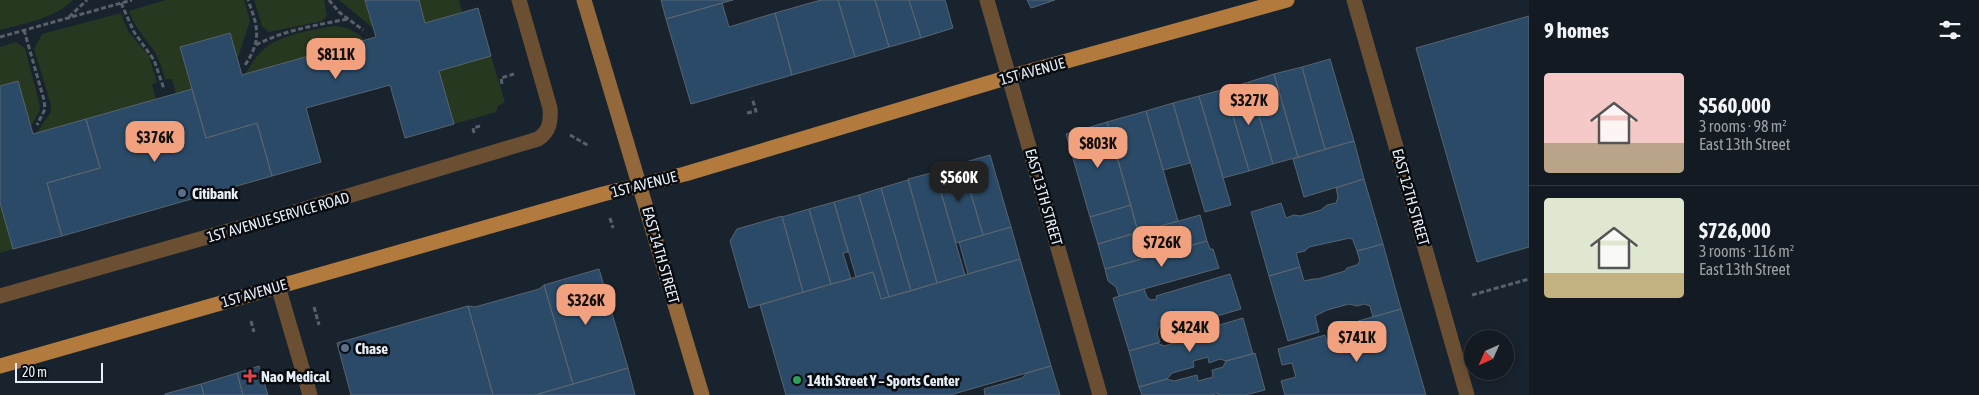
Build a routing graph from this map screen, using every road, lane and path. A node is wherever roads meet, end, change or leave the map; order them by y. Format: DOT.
graph roads {
  1 [pos="87,0"];
  2 [pos="132,0"];
  3 [pos="248,0"];
  4 [pos="330,0"];
  5 [pos="519,0"];
  6 [pos="584,0"];
  7 [pos="987,0"];
  8 [pos="1287,0"];
  9 [pos="1354,0"];
  10 [pos="126,1"];
  11 [pos="121,3"];
  12 [pos="69,17"];
  13 [pos="348,19"];
  14 [pos="24,30"];
  15 [pos="363,30"];
  16 [pos="0,37"];
  17 [pos="256,45"];
  18 [pos="246,65"];
  19 [pos="514,74"];
  20 [pos="1009,77"];
  21 [pos="502,84"];
  22 [pos="164,89"];
  23 [pos="752,98"];
  24 [pos="747,113"];
  25 [pos="37,125"];
  26 [pos="480,126"];
  27 [pos="474,132"];
  28 [pos="566,132"];
  29 [pos="589,146"];
  30 [pos="640,185"];
  31 [pos="610,218"];
  32 [pos="613,228"];
  33 [pos="1529,279"];
  34 [pos="278,286"];
  35 [pos="0,296"];
  36 [pos="1472,296"];
  37 [pos="314,307"];
  38 [pos="251,321"];
  39 [pos="319,325"];
  40 [pos="254,332"];
  41 [pos="0,366"];
  42 [pos="310,395"];
  43 [pos="702,395"];
  44 [pos="1100,395"];
  45 [pos="1467,395"];
  1 -- 12 [label="path"];
  2 -- 10 [label="path"];
  3 -- 17 [label="path"];
  4 -- 13 [label="path"];
  5 -- 35 [label="street, 1ST AVENUE SERVICE ROAD"];
  6 -- 30 [label="main road, EAST 14TH STREET"];
  7 -- 20 [label="street, EAST 13TH STREET"];
  8 -- 20 [label="main road, 1ST AVENUE"];
  9 -- 45 [label="street, EAST 12TH STREET"];
  10 -- 11 [label="path"];
  11 -- 12 [label="path"];
  11 -- 22 [label="path"];
  12 -- 14 [label="path"];
  13 -- 15 [label="path"];
  13 -- 17 [label="path"];
  14 -- 16 [label="path"];
  14 -- 25 [label="path"];
  17 -- 18 [label="path"];
  19 -- 21 [label="path"];
  20 -- 30 [label="main road, 1ST AVENUE"];
  20 -- 44 [label="street, EAST 13TH STREET"];
  23 -- 24 [label="path"];
  26 -- 27 [label="path"];
  28 -- 29 [label="path"];
  30 -- 34 [label="main road, 1ST AVENUE"];
  30 -- 43 [label="main road, EAST 14TH STREET"];
  31 -- 32 [label="path"];
  33 -- 36 [label="path"];
  34 -- 41 [label="main road, 1ST AVENUE"];
  34 -- 42 [label="street"];
  37 -- 39 [label="path"];
  38 -- 40 [label="path"];
}
